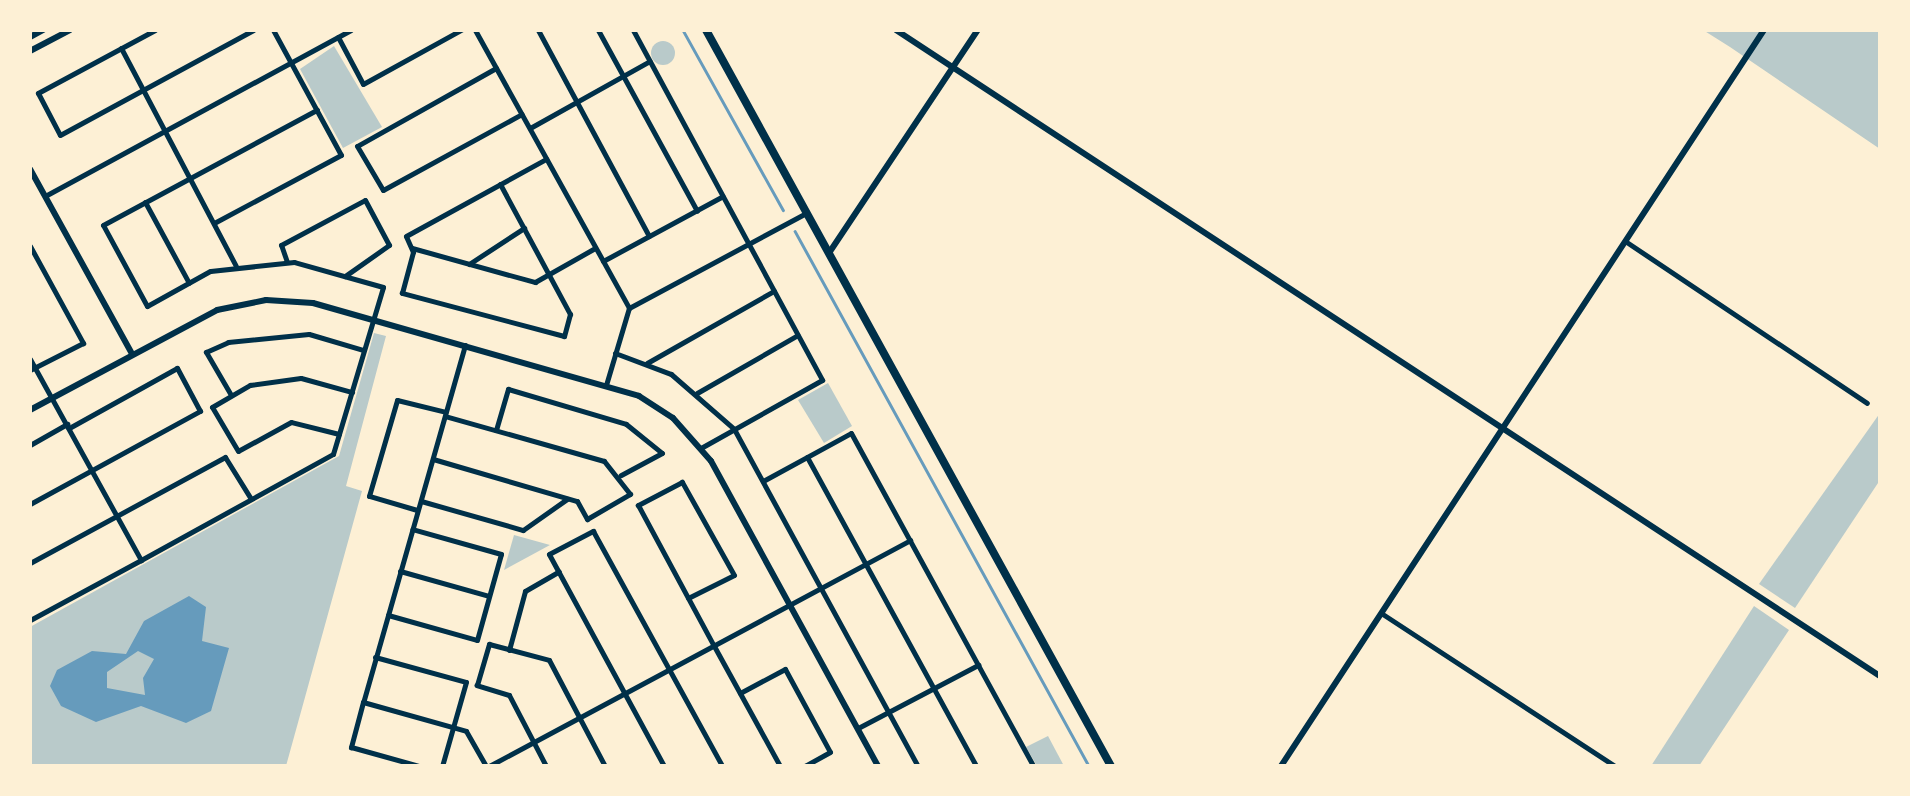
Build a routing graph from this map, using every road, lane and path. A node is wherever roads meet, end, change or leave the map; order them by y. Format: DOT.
graph roads {
  1 [pos="43,30"];
  2 [pos="70,30"];
  3 [pos="155,30"];
  4 [pos="253,30"];
  5 [pos="272,30"];
  6 [pos="351,30"];
  7 [pos="462,30"];
  8 [pos="475,30"];
  9 [pos="538,30"];
  10 [pos="598,30"];
  11 [pos="632,30"];
  12 [pos="706,30"];
  13 [pos="896,30"];
  14 [pos="978,30"];
  15 [pos="1764,30"];
  16 [pos="30,37"];
  17 [pos="338,37"];
  18 [pos="120,48"];
  19 [pos="30,52"];
  20 [pos="650,61"];
  21 [pos="291,63"];
  22 [pos="496,68"];
  23 [pos="953,68"];
  24 [pos="622,76"];
  25 [pos="143,90"];
  26 [pos="576,102"];
  27 [pos="316,110"];
  28 [pos="522,114"];
  29 [pos="529,128"];
  30 [pos="166,130"];
  31 [pos="546,158"];
  32 [pos="30,168"];
  33 [pos="191,178"];
  34 [pos="500,184"];
  35 [pos="45,196"];
  36 [pos="723,196"];
  37 [pos="145,202"];
  38 [pos="696,211"];
  39 [pos="807,212"];
  40 [pos="214,223"];
  41 [pos="524,228"];
  42 [pos="650,236"];
  43 [pos="1624,241"];
  44 [pos="748,244"];
  45 [pos="30,246"];
  46 [pos="412,248"];
  47 [pos="596,248"];
  48 [pos="829,253"];
  49 [pos="603,261"];
  50 [pos="287,262"];
  51 [pos="470,264"];
  52 [pos="236,267"];
  53 [pos="549,274"];
  54 [pos="345,276"];
  55 [pos="189,283"];
  56 [pos="774,291"];
  57 [pos="629,308"];
  58 [pos="373,320"];
  59 [pos="798,335"];
  60 [pos="465,345"];
  61 [pos="364,350"];
  62 [pos="615,353"];
  63 [pos="132,354"];
  64 [pos="30,358"];
  65 [pos="646,364"];
  66 [pos="32,369"];
  67 [pos="606,385"];
  68 [pos="352,392"];
  69 [pos="698,393"];
  70 [pos="231,396"];
  71 [pos="52,398"];
  72 [pos="1867,403"];
  73 [pos="30,410"];
  74 [pos="446,414"];
  75 [pos="68,426"];
  76 [pos="1501,428"];
  77 [pos="734,429"];
  78 [pos="496,430"];
  79 [pos="339,434"];
  80 [pos="30,445"];
  81 [pos="701,448"];
  82 [pos="807,457"];
  83 [pos="433,459"];
  84 [pos="92,472"];
  85 [pos="621,475"];
  86 [pos="763,482"];
  87 [pos="568,498"];
  88 [pos="251,500"];
  89 [pos="420,501"];
  90 [pos="30,504"];
  91 [pos="418,510"];
  92 [pos="117,516"];
  93 [pos="412,529"];
  94 [pos="910,540"];
  95 [pos="141,560"];
  96 [pos="30,564"];
  97 [pos="865,564"];
  98 [pos="400,571"];
  99 [pos="559,572"];
  100 [pos="821,588"];
  101 [pos="489,597"];
  102 [pos="688,598"];
  103 [pos="792,604"];
  104 [pos="1381,613"];
  105 [pos="388,615"];
  106 [pos="30,620"];
  107 [pos="714,646"];
  108 [pos="509,650"];
  109 [pos="376,657"];
  110 [pos="978,665"];
  111 [pos="669,670"];
  112 [pos="1880,676"];
  113 [pos="934,689"];
  114 [pos="740,693"];
  115 [pos="625,694"];
  116 [pos="362,702"];
  117 [pos="889,713"];
  118 [pos="578,718"];
  119 [pos="453,728"];
  120 [pos="858,728"];
  121 [pos="533,742"];
  122 [pos="419,766"];
  123 [pos="442,766"];
  124 [pos="487,766"];
  125 [pos="546,766"];
  126 [pos="605,766"];
  127 [pos="664,766"];
  128 [pos="722,766"];
  129 [pos="780,766"];
  130 [pos="805,766"];
  131 [pos="878,766"];
  132 [pos="918,766"];
  133 [pos="976,766"];
  134 [pos="1032,766"];
  135 [pos="1111,766"];
  136 [pos="1281,766"];
  137 [pos="1615,766"];
  1 -- 16 [label="street"];
  2 -- 19 [label="street"];
  3 -- 18 [label="street"];
  4 -- 25 [label="street"];
  5 -- 21 [label="street"];
  6 -- 17 [label="street"];
  7 -- 17 [label="street"];
  8 -- 22 [label="street"];
  9 -- 26 [label="street"];
  10 -- 24 [label="street"];
  11 -- 20 [label="street"];
  12 -- 39 [label="main road"];
  13 -- 23 [label="street"];
  14 -- 23 [label="street"];
  15 -- 43 [label="street"];
  17 -- 21 [label="street"];
  18 -- 25 [label="street"];
  18 -- 25 [label="street"];
  20 -- 24 [label="street"];
  20 -- 36 [label="street"];
  21 -- 27 [label="street"];
  21 -- 30 [label="street"];
  22 -- 28 [label="street"];
  22 -- 28 [label="street"];
  23 -- 48 [label="street"];
  23 -- 76 [label="street"];
  24 -- 26 [label="street"];
  24 -- 38 [label="street"];
  25 -- 30 [label="street"];
  26 -- 29 [label="street"];
  26 -- 42 [label="street"];
  27 -- 33 [label="street"];
  27 -- 40 [label="street"];
  28 -- 29 [label="street"];
  29 -- 31 [label="street"];
  30 -- 33 [label="street"];
  30 -- 35 [label="street"];
  31 -- 34 [label="street"];
  31 -- 47 [label="street"];
  32 -- 35 [label="street"];
  33 -- 37 [label="street"];
  33 -- 40 [label="street"];
  34 -- 41 [label="street"];
  34 -- 46 [label="street"];
  35 -- 63 [label="street"];
  36 -- 38 [label="street"];
  36 -- 44 [label="street"];
  37 -- 55 [label="street"];
  37 -- 55 [label="street"];
  38 -- 42 [label="street"];
  39 -- 44 [label="street"];
  39 -- 48 [label="main road"];
  40 -- 52 [label="street"];
  41 -- 51 [label="street"];
  41 -- 53 [label="street"];
  42 -- 49 [label="street"];
  43 -- 72 [label="street"];
  43 -- 76 [label="street"];
  44 -- 56 [label="street"];
  44 -- 57 [label="street"];
  45 -- 66 [label="street"];
  46 -- 51 [label="street"];
  46 -- 53 [label="street"];
  47 -- 49 [label="street"];
  47 -- 53 [label="street"];
  48 -- 135 [label="main road"];
  49 -- 57 [label="street"];
  50 -- 52 [label="street"];
  50 -- 54 [label="street"];
  50 -- 54 [label="street"];
  51 -- 53 [label="street"];
  52 -- 55 [label="street"];
  54 -- 58 [label="street"];
  56 -- 59 [label="street"];
  56 -- 65 [label="street"];
  57 -- 62 [label="street"];
  58 -- 60 [label="street"];
  58 -- 61 [label="street"];
  58 -- 63 [label="street"];
  59 -- 69 [label="street"];
  59 -- 77 [label="street"];
  60 -- 67 [label="street"];
  60 -- 74 [label="street"];
  61 -- 68 [label="street"];
  61 -- 70 [label="street"];
  62 -- 65 [label="street"];
  62 -- 67 [label="street"];
  63 -- 71 [label="street"];
  64 -- 66 [label="street"];
  65 -- 69 [label="street"];
  66 -- 71 [label="street"];
  67 -- 81 [label="street"];
  68 -- 70 [label="street"];
  68 -- 79 [label="street"];
  69 -- 77 [label="street"];
  70 -- 79 [label="street"];
  71 -- 73 [label="street"];
  71 -- 75 [label="street"];
  74 -- 78 [label="street"];
  74 -- 83 [label="street"];
  74 -- 91 [label="street"];
  75 -- 80 [label="street"];
  75 -- 84 [label="street"];
  75 -- 84 [label="street"];
  76 -- 104 [label="street"];
  76 -- 112 [label="street"];
  77 -- 81 [label="street"];
  77 -- 86 [label="street"];
  78 -- 85 [label="street"];
  78 -- 85 [label="street"];
  79 -- 88 [label="street"];
  81 -- 103 [label="street"];
  82 -- 86 [label="street"];
  82 -- 94 [label="street"];
  82 -- 97 [label="street"];
  83 -- 87 [label="street"];
  83 -- 89 [label="street"];
  84 -- 90 [label="street"];
  84 -- 92 [label="street"];
  85 -- 87 [label="street"];
  86 -- 100 [label="street"];
  87 -- 89 [label="street"];
  88 -- 92 [label="street"];
  88 -- 95 [label="street"];
  89 -- 91 [label="street"];
  91 -- 93 [label="street"];
  92 -- 95 [label="street"];
  92 -- 96 [label="street"];
  93 -- 98 [label="street"];
  93 -- 101 [label="street"];
  94 -- 97 [label="street"];
  94 -- 110 [label="street"];
  95 -- 106 [label="street"];
  97 -- 100 [label="street"];
  97 -- 113 [label="street"];
  98 -- 101 [label="street"];
  98 -- 105 [label="street"];
  99 -- 108 [label="street"];
  99 -- 111 [label="street"];
  99 -- 115 [label="street"];
  100 -- 103 [label="street"];
  100 -- 117 [label="street"];
  101 -- 105 [label="street"];
  102 -- 102 [label="street"];
  102 -- 107 [label="street"];
  103 -- 107 [label="street"];
  103 -- 120 [label="street"];
  104 -- 136 [label="street"];
  104 -- 137 [label="street"];
  105 -- 109 [label="street"];
  107 -- 111 [label="street"];
  107 -- 114 [label="street"];
  108 -- 118 [label="street"];
  108 -- 121 [label="street"];
  109 -- 116 [label="street"];
  109 -- 119 [label="street"];
  110 -- 113 [label="street"];
  110 -- 134 [label="street"];
  111 -- 115 [label="street"];
  111 -- 128 [label="street"];
  113 -- 117 [label="street"];
  113 -- 133 [label="street"];
  114 -- 129 [label="street"];
  114 -- 130 [label="street"];
  115 -- 118 [label="street"];
  115 -- 127 [label="street"];
  116 -- 119 [label="street"];
  116 -- 122 [label="street"];
  117 -- 120 [label="street"];
  117 -- 132 [label="street"];
  118 -- 121 [label="street"];
  118 -- 126 [label="street"];
  119 -- 123 [label="street"];
  119 -- 124 [label="street"];
  120 -- 131 [label="street"];
  121 -- 124 [label="street"];
  121 -- 125 [label="street"];
}
